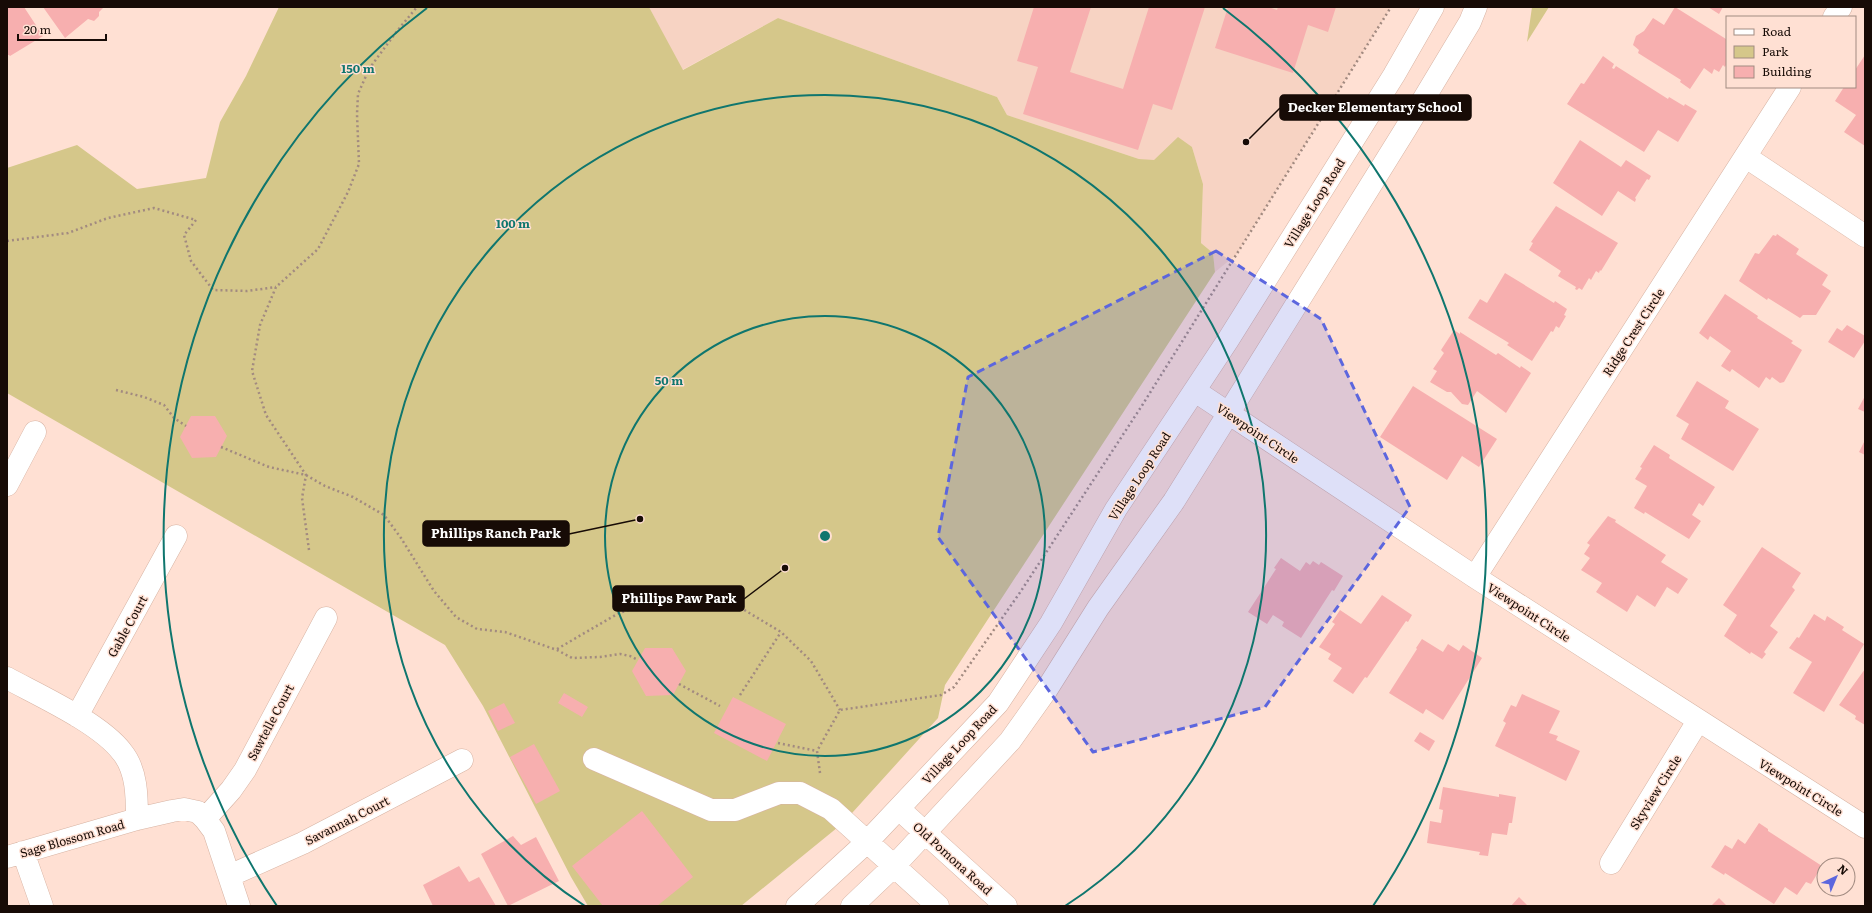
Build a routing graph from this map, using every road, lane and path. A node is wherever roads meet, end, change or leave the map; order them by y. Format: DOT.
graph roads {
  1 [pos="417,7"];
  2 [pos="1390,7"];
  3 [pos="1434,7"];
  4 [pos="1476,7"];
  5 [pos="1841,7"];
  6 [pos="1835,16"];
  7 [pos="1789,88"];
  8 [pos="1746,157"];
  9 [pos="1865,236"];
  10 [pos="7,241"];
  11 [pos="276,287"];
  12 [pos="116,390"];
  13 [pos="1195,391"];
  14 [pos="1228,413"];
  15 [pos="186,426"];
  16 [pos="35,432"];
  17 [pos="221,447"];
  18 [pos="306,475"];
  19 [pos="7,484"];
  20 [pos="176,536"];
  21 [pos="309,550"];
  22 [pos="1475,577"];
  23 [pos="326,618"];
  24 [pos="781,632"];
  25 [pos="557,650"];
  26 [pos="638,660"];
  27 [pos="7,678"];
  28 [pos="679,684"];
  29 [pos="740,695"];
  30 [pos="720,706"];
  31 [pos="840,710"];
  32 [pos="77,716"];
  33 [pos="1698,722"];
  34 [pos="778,743"];
  35 [pos="817,751"];
  36 [pos="594,759"];
  37 [pos="462,760"];
  38 [pos="821,780"];
  39 [pos="899,809"];
  40 [pos="137,819"];
  41 [pos="205,819"];
  42 [pos="1865,827"];
  43 [pos="925,833"];
  44 [pos="867,842"];
  45 [pos="15,855"];
  46 [pos="1611,863"];
  47 [pos="894,866"];
  48 [pos="229,876"];
  49 [pos="42,906"];
  50 [pos="239,906"];
  51 [pos="796,906"];
  52 [pos="852,906"];
  53 [pos="938,906"];
  54 [pos="1006,906"];
  1 -- 11 [label="path"];
  2 -- 31 [label="path"];
  3 -- 13 [label="street, Village Loop Road"];
  4 -- 14 [label="street"];
  5 -- 6 [label="street"];
  7 -- 8 [label="street, Ridge Crest Circle"];
  8 -- 9 [label="street"];
  8 -- 22 [label="street, Ridge Crest Circle"];
  10 -- 11 [label="path"];
  11 -- 18 [label="path"];
  12 -- 15 [label="path"];
  13 -- 14 [label="street, Viewpoint Circle"];
  13 -- 39 [label="street, Village Loop Road"];
  14 -- 22 [label="street, Viewpoint Circle"];
  14 -- 43 [label="street"];
  16 -- 19 [label="street"];
  17 -- 18 [label="path"];
  18 -- 21 [label="path"];
  18 -- 25 [label="path"];
  20 -- 32 [label="street, Gable Court"];
  22 -- 33 [label="street, Viewpoint Circle"];
  23 -- 41 [label="street, Sawtelle Court"];
  24 -- 25 [label="path"];
  24 -- 29 [label="path"];
  24 -- 31 [label="path"];
  25 -- 26 [label="path"];
  27 -- 32 [label="street"];
  28 -- 30 [label="path"];
  31 -- 35 [label="path"];
  32 -- 40 [label="street"];
  33 -- 42 [label="street, Viewpoint Circle"];
  33 -- 46 [label="street, Skyview Circle"];
  34 -- 35 [label="path"];
  35 -- 38 [label="path"];
  36 -- 44 [label="street"];
  37 -- 48 [label="street, Savannah Court"];
  39 -- 43 [label="street, Old Pomona Road"];
  39 -- 44 [label="street, Village Loop Road"];
  40 -- 41 [label="street, Sage Blossom Road"];
  40 -- 45 [label="street, Sage Blossom Road"];
  41 -- 48 [label="street"];
  43 -- 47 [label="street"];
  43 -- 54 [label="street, Old Pomona Road"];
  44 -- 47 [label="street"];
  44 -- 51 [label="street, Village Loop Road"];
  45 -- 49 [label="street"];
  47 -- 52 [label="street"];
  47 -- 53 [label="street"];
  48 -- 50 [label="street"];
}
